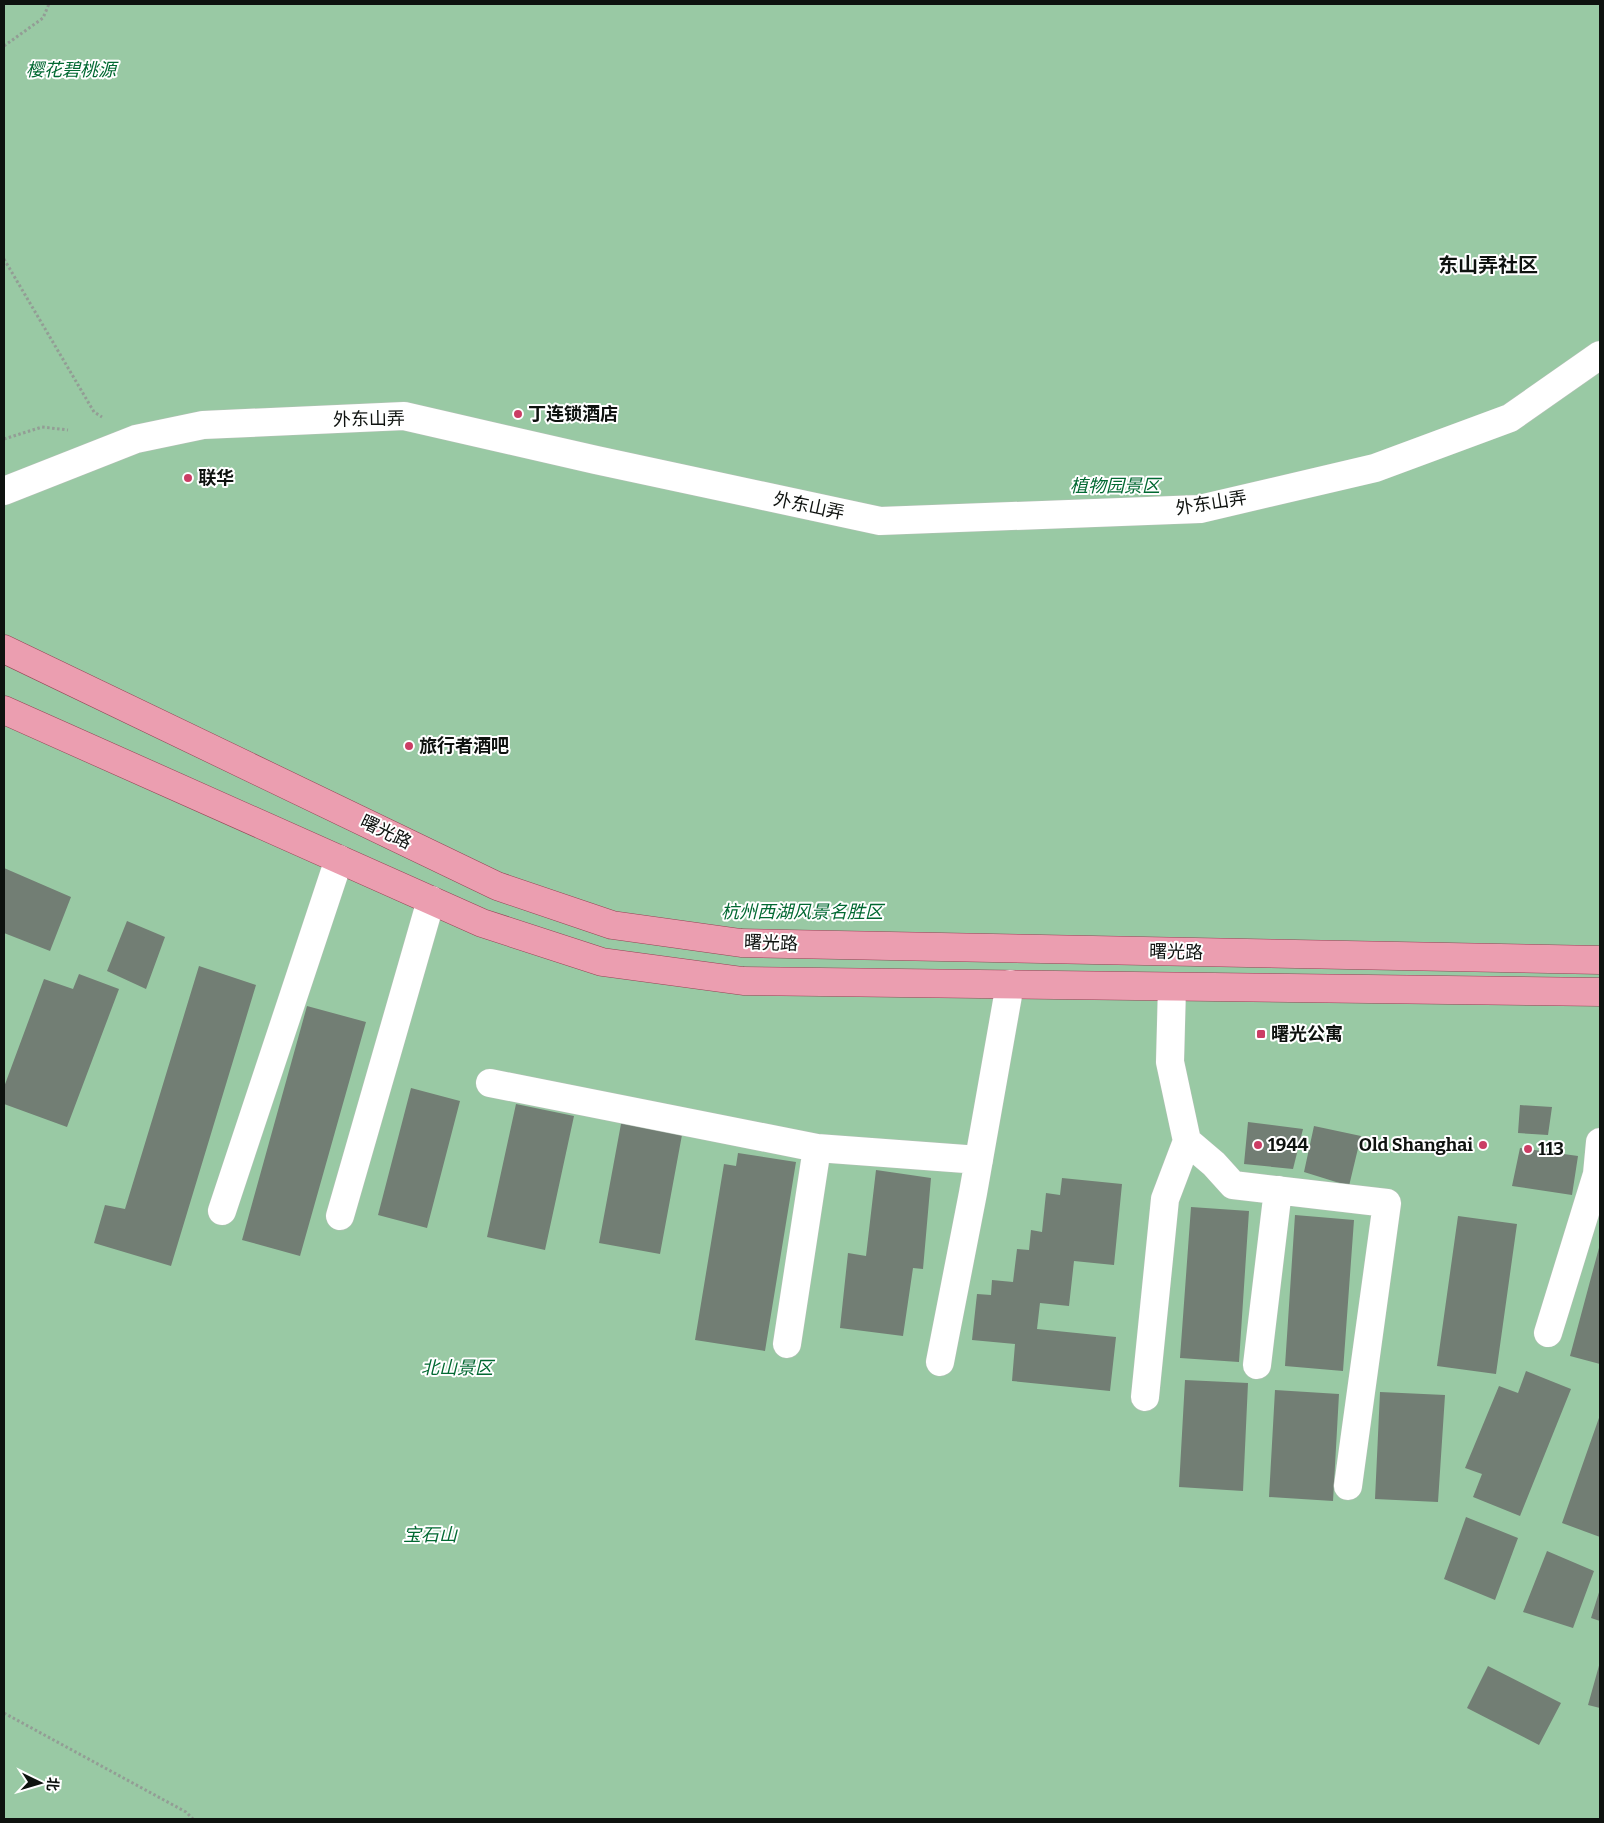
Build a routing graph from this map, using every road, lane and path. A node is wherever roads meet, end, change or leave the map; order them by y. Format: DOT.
graph roads {
  1 [pos="49,4"];
  2 [pos="4,46"];
  3 [pos="4,259"];
  4 [pos="1600,355"];
  5 [pos="70,431"];
  6 [pos="4,439"];
  7 [pos="136,439"];
  8 [pos="4,492"];
  9 [pos="4,649"];
  10 [pos="4,710"];
  11 [pos="339,859"];
  12 [pos="432,900"];
  13 [pos="1600,960"];
  14 [pos="1010,984"];
  15 [pos="1172,987"];
  16 [pos="1600,992"];
  17 [pos="490,1083"];
  18 [pos="1188,1141"];
  19 [pos="1600,1142"];
  20 [pos="817,1148"];
  21 [pos="979,1160"];
  22 [pos="1278,1190"];
  23 [pos="222,1211"];
  24 [pos="340,1216"];
  25 [pos="1548,1333"];
  26 [pos="787,1344"];
  27 [pos="940,1362"];
  28 [pos="1257,1364"];
  29 [pos="1144,1397"];
  30 [pos="1348,1486"];
  31 [pos="4,1713"];
  32 [pos="193,1819"];
  1 -- 2 [label="path"];
  3 -- 7 [label="path"];
  4 -- 7 [label="street, 外东山弄"];
  5 -- 6 [label="path"];
  7 -- 8 [label="street, 外东山弄"];
  9 -- 13 [label="main road, 曙光路"];
  10 -- 11 [label="main road, 曙光路"];
  11 -- 12 [label="main road, 曙光路"];
  11 -- 23 [label="street"];
  12 -- 14 [label="main road, 曙光路"];
  12 -- 24 [label="street"];
  14 -- 15 [label="main road, 曙光路"];
  14 -- 21 [label="street"];
  15 -- 16 [label="main road, 曙光路"];
  15 -- 18 [label="street"];
  17 -- 20 [label="street"];
  18 -- 22 [label="street"];
  18 -- 29 [label="street"];
  19 -- 25 [label="street"];
  20 -- 21 [label="street"];
  20 -- 26 [label="street"];
  21 -- 27 [label="street"];
  22 -- 28 [label="street"];
  22 -- 30 [label="street"];
  31 -- 32 [label="path"];
}
